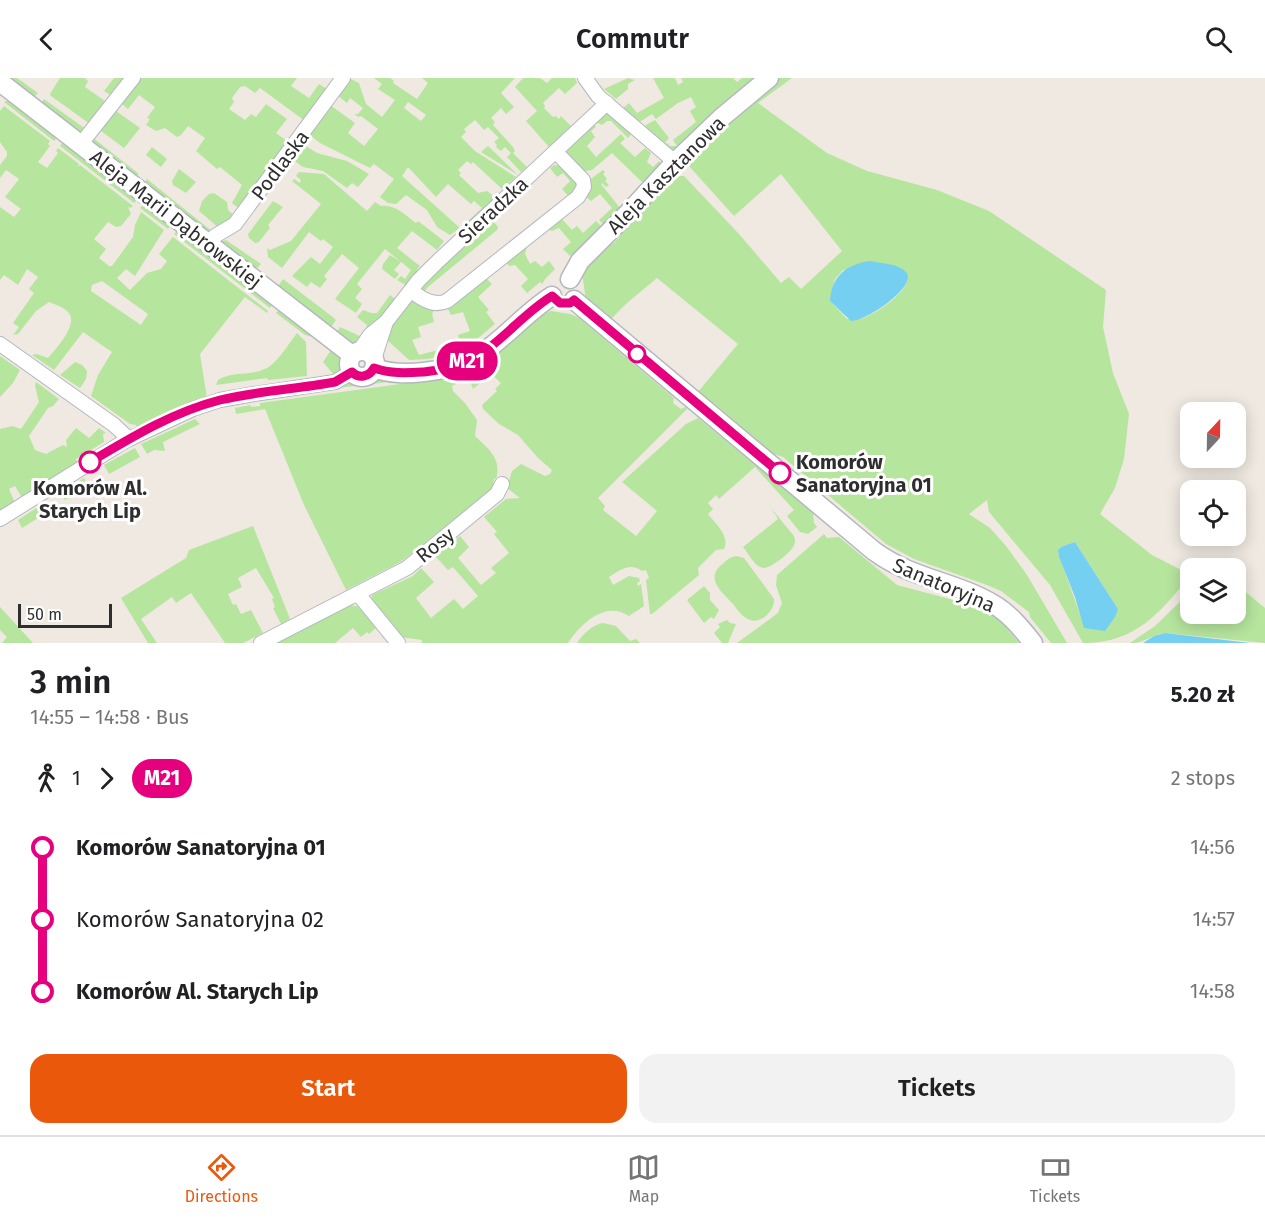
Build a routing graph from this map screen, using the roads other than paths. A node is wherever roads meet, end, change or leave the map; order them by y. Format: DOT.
graph roads {
  1 [pos="133,78"];
  2 [pos="343,78"];
  3 [pos="585,78"];
  4 [pos="769,78"];
  5 [pos="0,82"];
  6 [pos="607,103"];
  7 [pos="80,145"];
  8 [pos="556,152"];
  9 [pos="675,162"];
  10 [pos="209,244"];
  11 [pos="570,279"];
  12 [pos="411,290"];
  13 [pos="552,296"];
  14 [pos="574,300"];
  15 [pos="0,344"];
  16 [pos="362,361"];
  17 [pos="129,439"];
  18 [pos="502,484"];
  19 [pos="0,519"];
  20 [pos="358,594"];
  21 [pos="261,643"];
  22 [pos="398,643"];
  23 [pos="1033,643"];
  1 -- 7 [label="street"];
  2 -- 10 [label="street, Podlaska"];
  3 -- 6 [label="street"];
  4 -- 9 [label="street, Aleja Kasztanowa"];
  5 -- 7 [label="street, Aleja Marii Dąbrowskiej"];
  6 -- 8 [label="street, Sieradzka"];
  6 -- 9 [label="street"];
  7 -- 10 [label="street, Aleja Marii Dąbrowskiej"];
  8 -- 12 [label="street, Sieradzka"];
  8 -- 12 [label="street"];
  9 -- 11 [label="street, Aleja Kasztanowa"];
  10 -- 16 [label="street, Aleja Marii Dąbrowskiej"];
  11 -- 13 [label="street"];
  11 -- 14 [label="street"];
  12 -- 16 [label="street, Sieradzka"];
  13 -- 14 [label="street"];
  13 -- 16 [label="street"];
  14 -- 23 [label="street, Sanatoryjna"];
  15 -- 17 [label="street"];
  16 -- 17 [label="street"];
  17 -- 19 [label="street"];
  18 -- 20 [label="street, Rosy"];
  20 -- 21 [label="street, Rosy"];
  20 -- 22 [label="street"];
}
